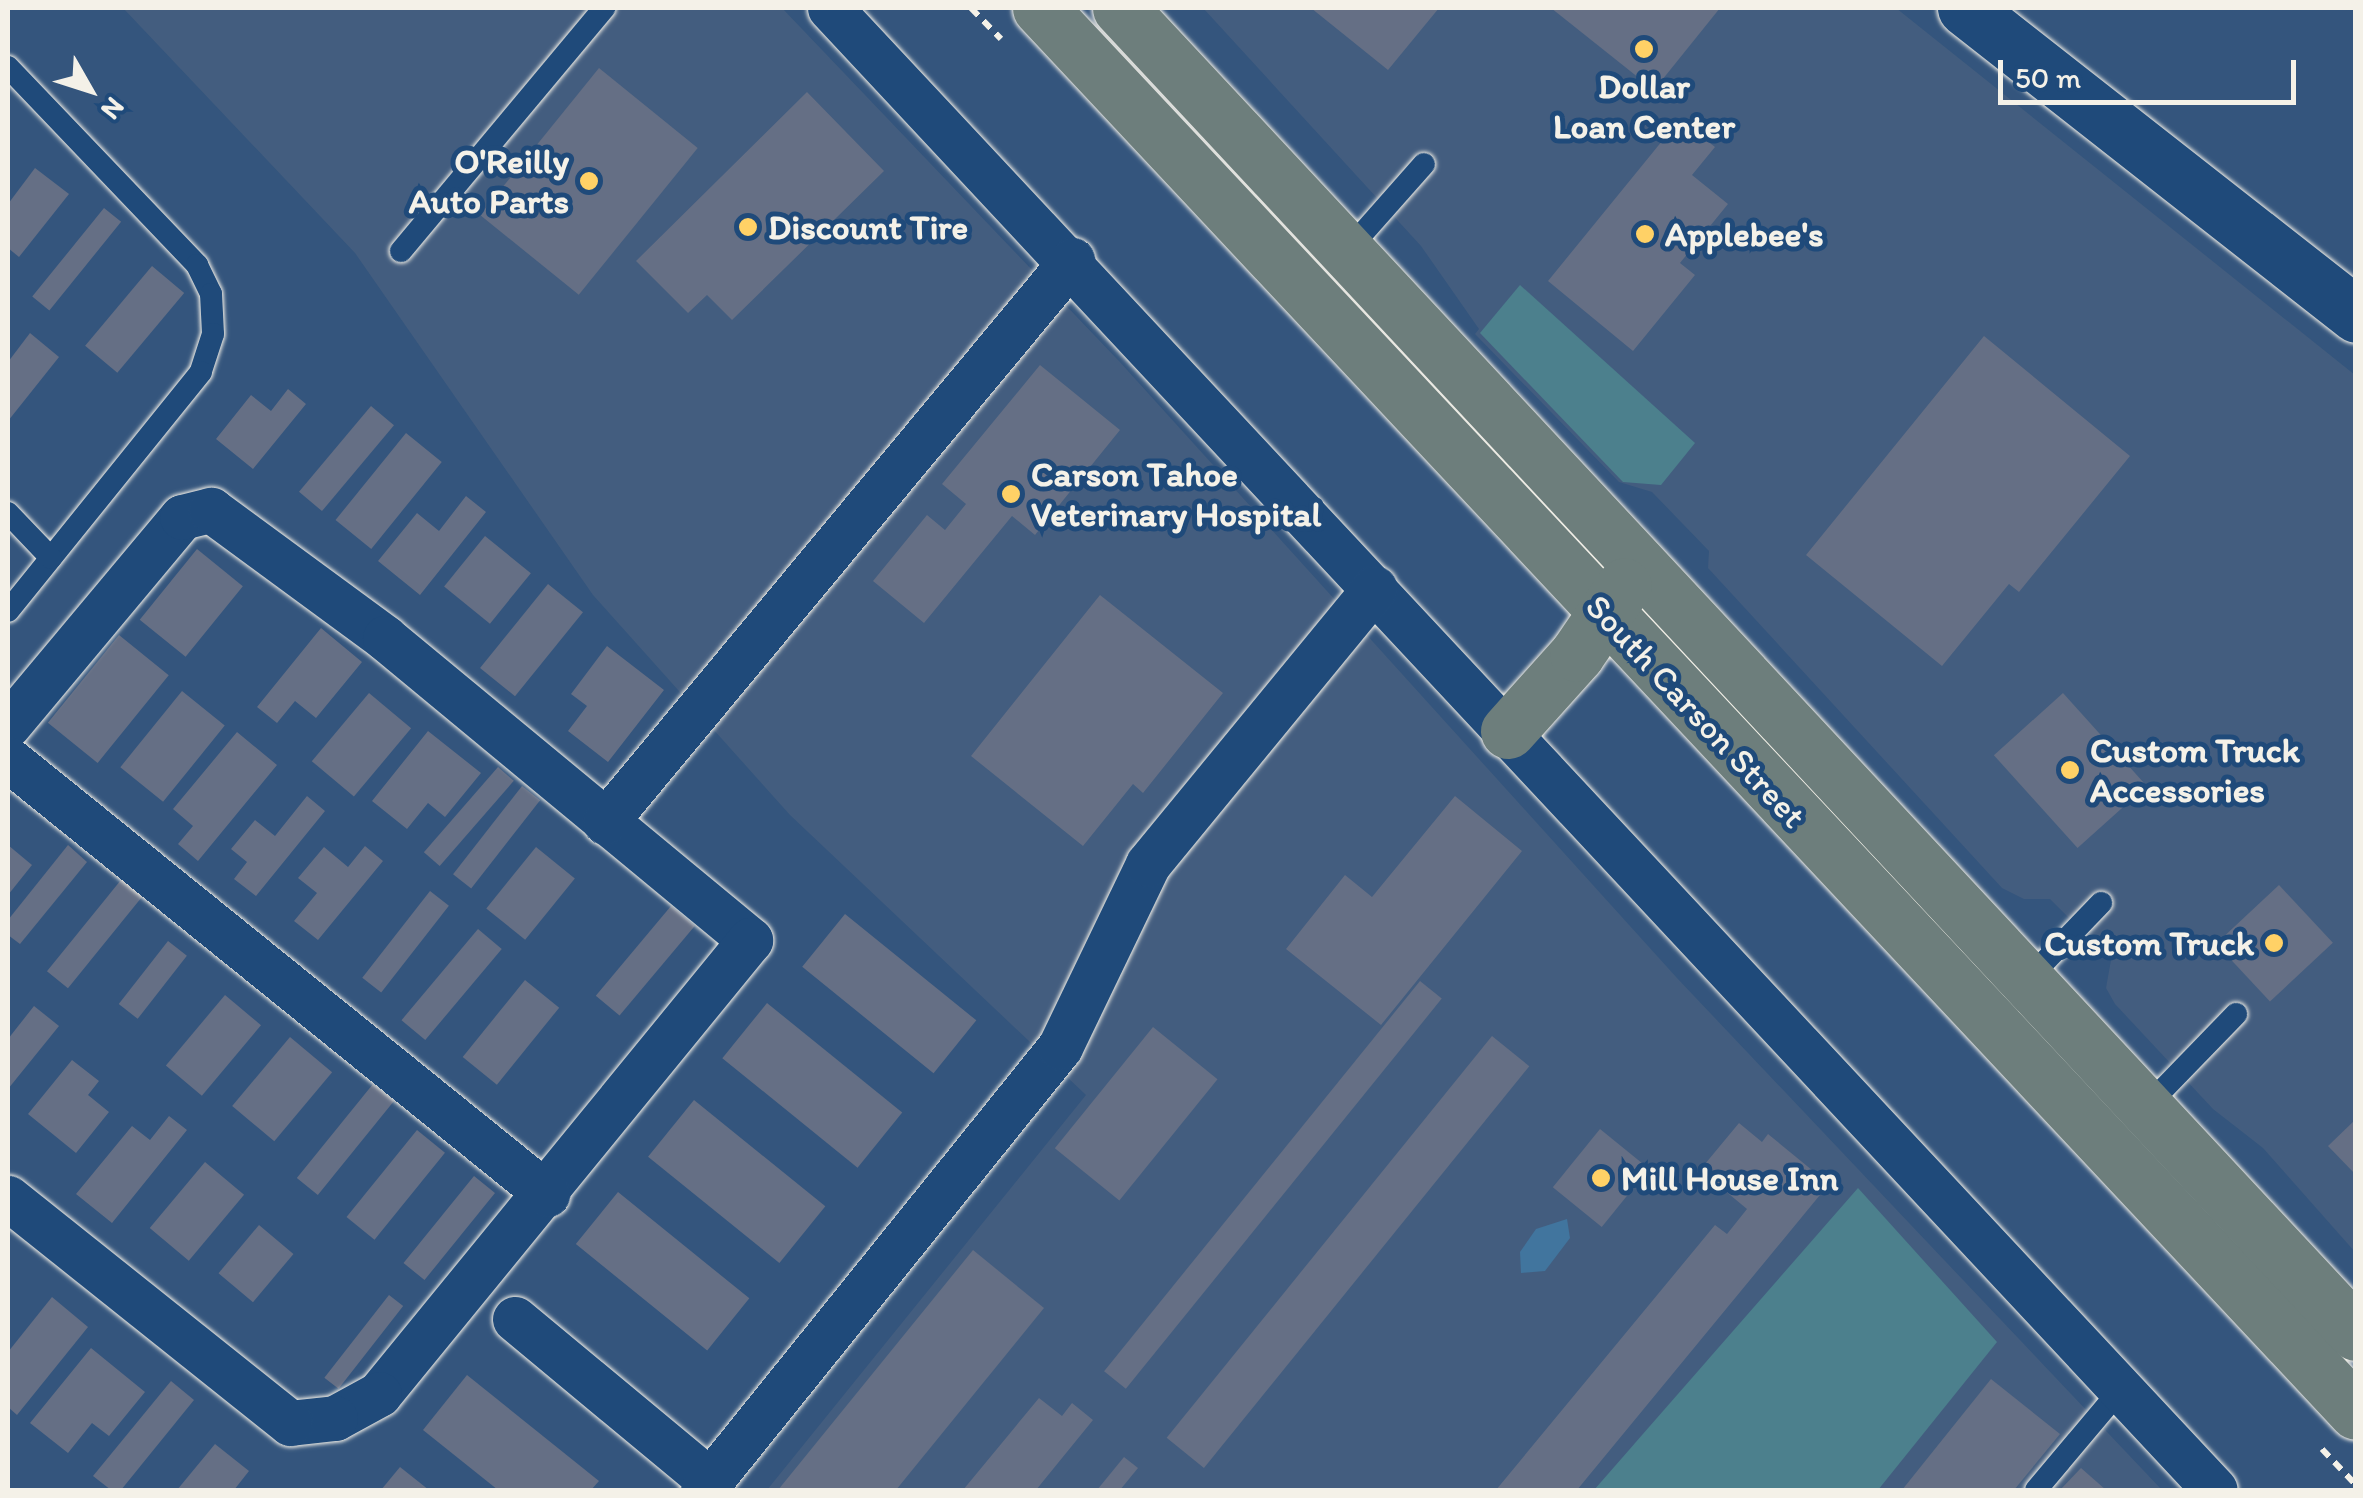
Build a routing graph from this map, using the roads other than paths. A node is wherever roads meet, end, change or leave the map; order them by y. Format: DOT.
graph roads {
  1 [pos="604,8"];
  2 [pos="830,8"];
  3 [pos="1040,8"];
  4 [pos="1121,8"];
  5 [pos="1965,8"];
  6 [pos="8,67"];
  7 [pos="1424,164"];
  8 [pos="401,251"];
  9 [pos="1343,255"];
  10 [pos="1072,260"];
  11 [pos="2356,315"];
  12 [pos="8,513"];
  13 [pos="51,558"];
  14 [pos="1636,567"];
  15 [pos="1375,588"];
  16 [pos="8,612"];
  17 [pos="1605,615"];
  18 [pos="8,725"];
  19 [pos="1508,730"];
  20 [pos="8,759"];
  21 [pos="606,822"];
  22 [pos="2101,903"];
  23 [pos="2025,981"];
  24 [pos="2236,1014"];
  25 [pos="2144,1108"];
  26 [pos="547,1194"];
  27 [pos="8,1198"];
  28 [pos="515,1319"];
  29 [pos="2356,1333"];
  30 [pos="2121,1389"];
  31 [pos="2356,1412"];
  32 [pos="707,1486"];
  33 [pos="2036,1490"];
  34 [pos="2216,1490"];
  1 -- 8 [label="lane"];
  2 -- 10 [label="street"];
  3 -- 17 [label="main road, South Carson Street"];
  4 -- 9 [label="main road, South Carson Street"];
  5 -- 11 [label="street"];
  6 -- 13 [label="lane"];
  7 -- 9 [label="lane"];
  9 -- 14 [label="main road, South Carson Street"];
  10 -- 15 [label="street"];
  10 -- 21 [label="street"];
  12 -- 13 [label="lane"];
  13 -- 16 [label="lane"];
  14 -- 17 [label="main road"];
  14 -- 23 [label="main road, South Carson Street"];
  15 -- 19 [label="street"];
  15 -- 32 [label="street"];
  17 -- 19 [label="main road"];
  17 -- 31 [label="main road, South Carson Street"];
  18 -- 21 [label="street"];
  19 -- 30 [label="street"];
  20 -- 26 [label="street"];
  21 -- 26 [label="street"];
  22 -- 23 [label="lane"];
  23 -- 25 [label="main road, South Carson Street"];
  24 -- 25 [label="lane"];
  25 -- 29 [label="main road, South Carson Street"];
  26 -- 27 [label="street"];
  28 -- 32 [label="street"];
  30 -- 33 [label="lane"];
  30 -- 34 [label="street"];
}
